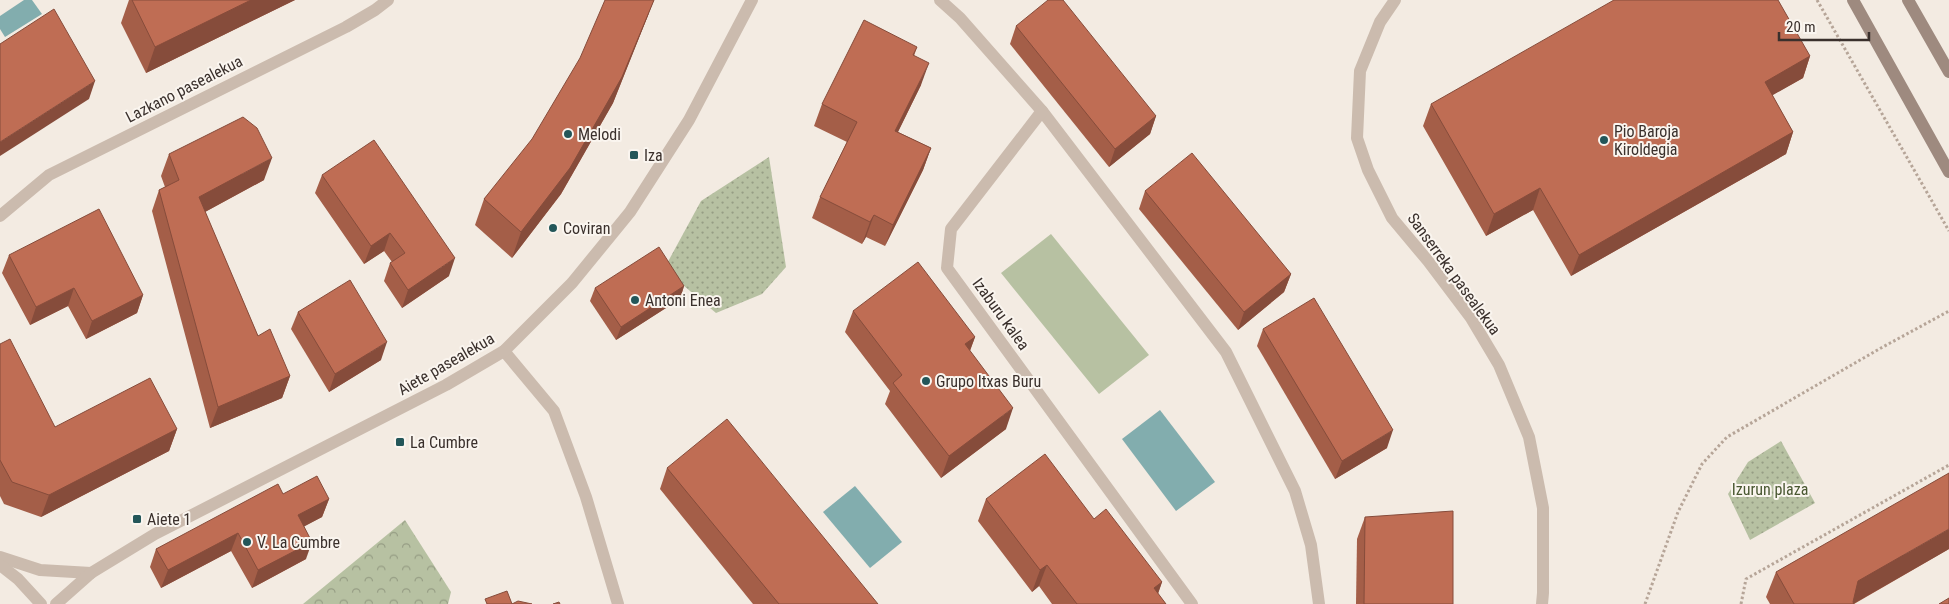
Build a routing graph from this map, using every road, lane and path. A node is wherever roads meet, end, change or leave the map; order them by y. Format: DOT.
graph roads {
  1 [pos="388,0"];
  2 [pos="752,0"];
  3 [pos="940,0"];
  4 [pos="1395,0"];
  5 [pos="1817,0"];
  6 [pos="1853,0"];
  7 [pos="1908,0"];
  8 [pos="1949,72"];
  9 [pos="1042,112"];
  10 [pos="1949,172"];
  11 [pos="0,216"];
  12 [pos="1949,231"];
  13 [pos="1949,311"];
  14 [pos="504,351"];
  15 [pos="1949,465"];
  16 [pos="0,558"];
  17 [pos="0,565"];
  18 [pos="91,573"];
  19 [pos="41,604"];
  20 [pos="56,604"];
  21 [pos="618,604"];
  22 [pos="1192,604"];
  23 [pos="1319,604"];
  24 [pos="1542,604"];
  25 [pos="1645,604"];
  26 [pos="1742,604"];
  1 -- 11 [label="street, Lazkano pasealekua"];
  2 -- 14 [label="street, Aiete pasealekua"];
  3 -- 9 [label="street"];
  4 -- 24 [label="street, Sanserreka pasealekua"];
  5 -- 12 [label="path"];
  6 -- 10 [label="main road"];
  7 -- 8 [label="main road"];
  9 -- 22 [label="street, Izaburu kalea"];
  9 -- 23 [label="street"];
  13 -- 25 [label="path"];
  14 -- 18 [label="street, Aiete pasealekua"];
  14 -- 21 [label="street"];
  15 -- 26 [label="path"];
  16 -- 18 [label="street"];
  17 -- 19 [label="street"];
  18 -- 20 [label="street, Aiete pasealekua"];
}
